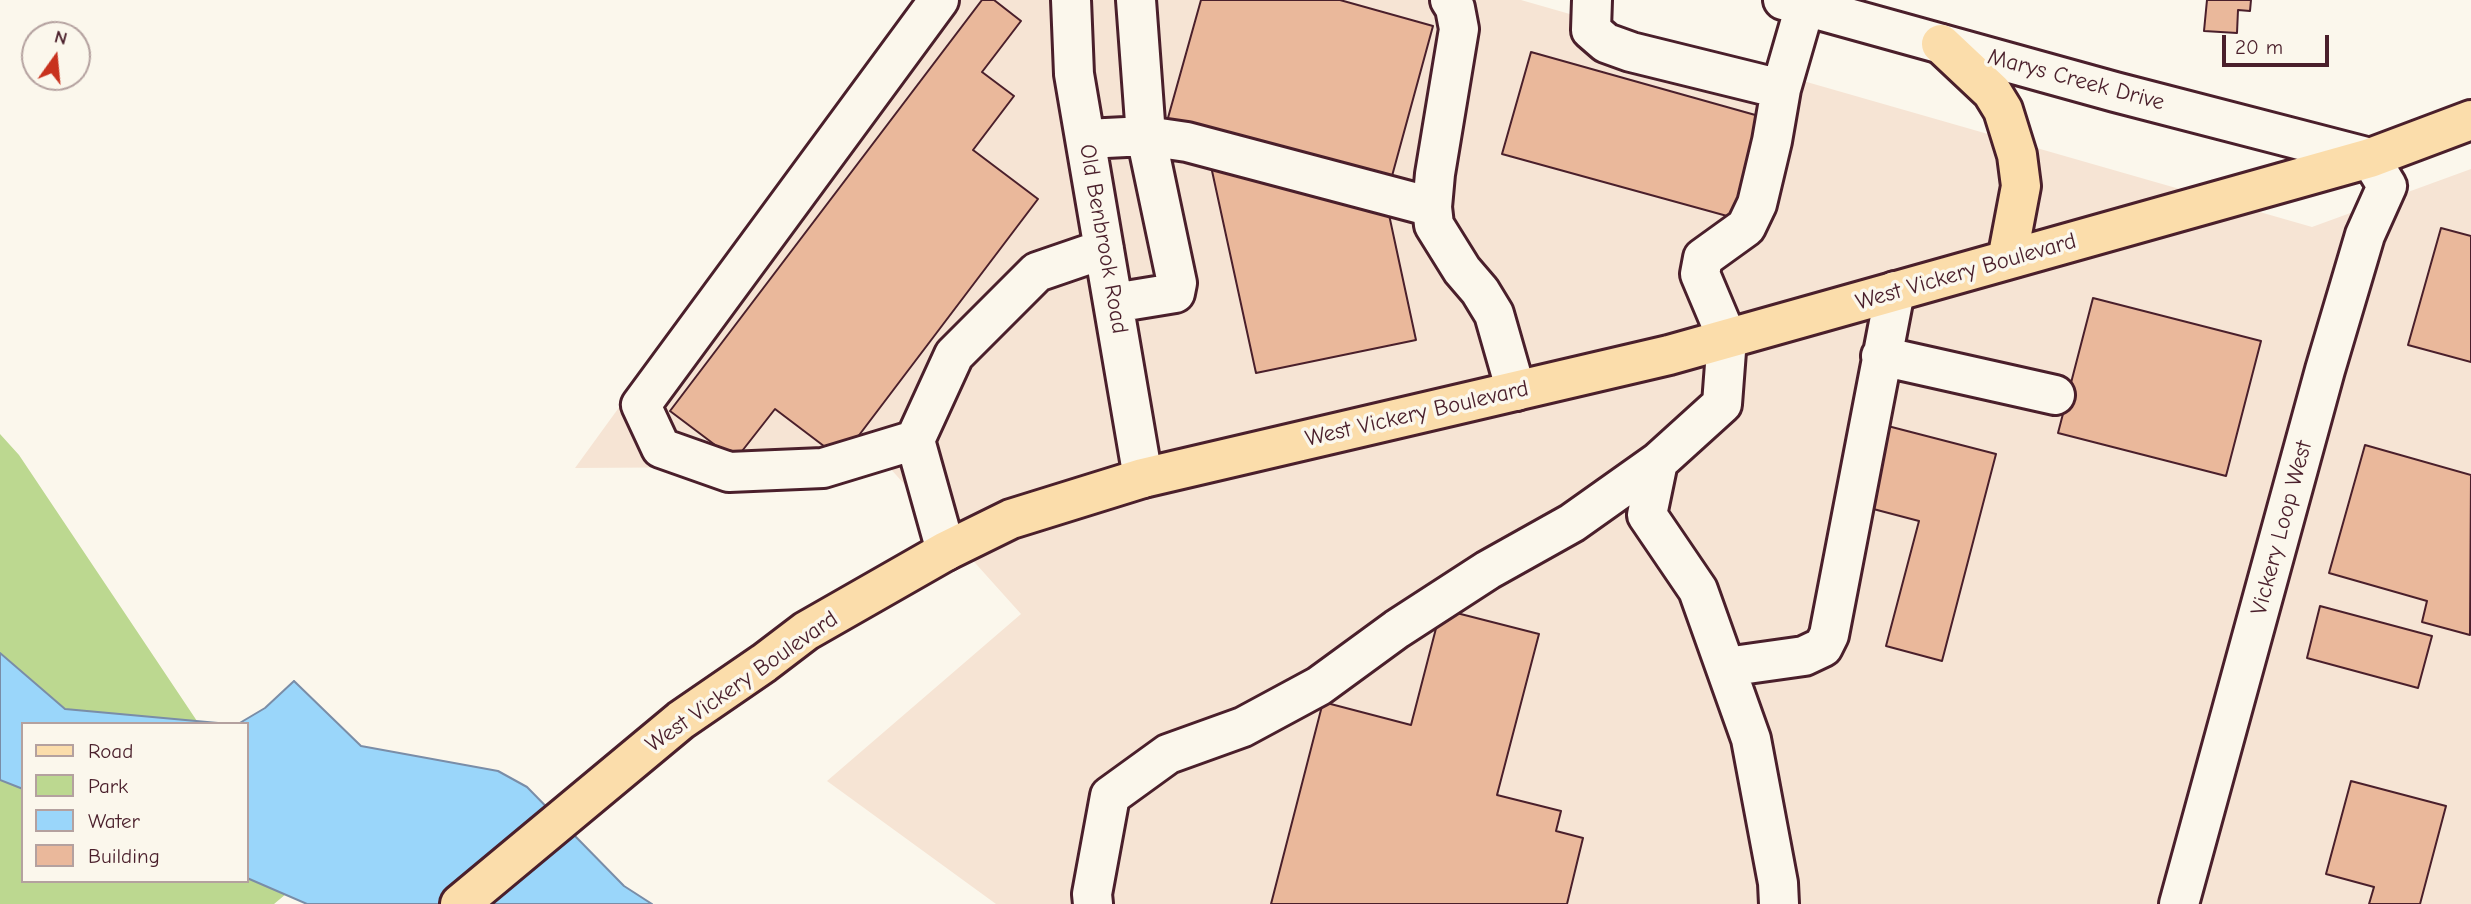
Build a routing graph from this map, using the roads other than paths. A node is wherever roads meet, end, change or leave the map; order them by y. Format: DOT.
graph roads {
  1 [pos="939,0"];
  2 [pos="1071,0"];
  3 [pos="1136,0"];
  4 [pos="1450,0"];
  5 [pos="1592,0"];
  6 [pos="1794,3"];
  7 [pos="1941,44"];
  8 [pos="1781,89"];
  9 [pos="2471,120"];
  10 [pos="1146,136"];
  11 [pos="1086,139"];
  12 [pos="2370,158"];
  13 [pos="1432,207"];
  14 [pos="1104,248"];
  15 [pos="2007,260"];
  16 [pos="1895,292"];
  17 [pos="1114,303"];
  18 [pos="1727,338"];
  19 [pos="1881,356"];
  20 [pos="1516,391"];
  21 [pos="2054,395"];
  22 [pos="915,440"];
  23 [pos="1658,462"];
  24 [pos="1143,478"];
  25 [pos="946,551"];
  26 [pos="1726,667"];
  27 [pos="460,904"];
  28 [pos="1093,904"];
  29 [pos="1779,904"];
  30 [pos="2179,904"];
  1 -- 22 [label="street"];
  2 -- 11 [label="street, Old Benbrook Road"];
  3 -- 10 [label="street"];
  4 -- 13 [label="street"];
  5 -- 8 [label="street"];
  6 -- 7 [label="street, Marys Creek Drive"];
  6 -- 8 [label="street"];
  7 -- 12 [label="street, Marys Creek Drive"];
  7 -- 15 [label="main road"];
  8 -- 18 [label="street"];
  9 -- 12 [label="main road, West Vickery Boulevard"];
  10 -- 11 [label="street"];
  10 -- 13 [label="street"];
  10 -- 17 [label="street"];
  11 -- 14 [label="street, Old Benbrook Road"];
  12 -- 15 [label="main road, West Vickery Boulevard"];
  12 -- 30 [label="street, Vickery Loop West"];
  13 -- 20 [label="street"];
  14 -- 17 [label="street, Old Benbrook Road"];
  14 -- 22 [label="street"];
  15 -- 16 [label="main road, West Vickery Boulevard"];
  16 -- 18 [label="main road, West Vickery Boulevard"];
  16 -- 19 [label="street"];
  17 -- 24 [label="street, Old Benbrook Road"];
  18 -- 20 [label="main road, West Vickery Boulevard"];
  18 -- 23 [label="street"];
  19 -- 21 [label="street"];
  19 -- 26 [label="street"];
  20 -- 24 [label="main road, West Vickery Boulevard"];
  22 -- 25 [label="street"];
  23 -- 26 [label="street"];
  23 -- 28 [label="street"];
  24 -- 25 [label="main road, West Vickery Boulevard"];
  25 -- 27 [label="main road, West Vickery Boulevard"];
  26 -- 29 [label="street"];
}
